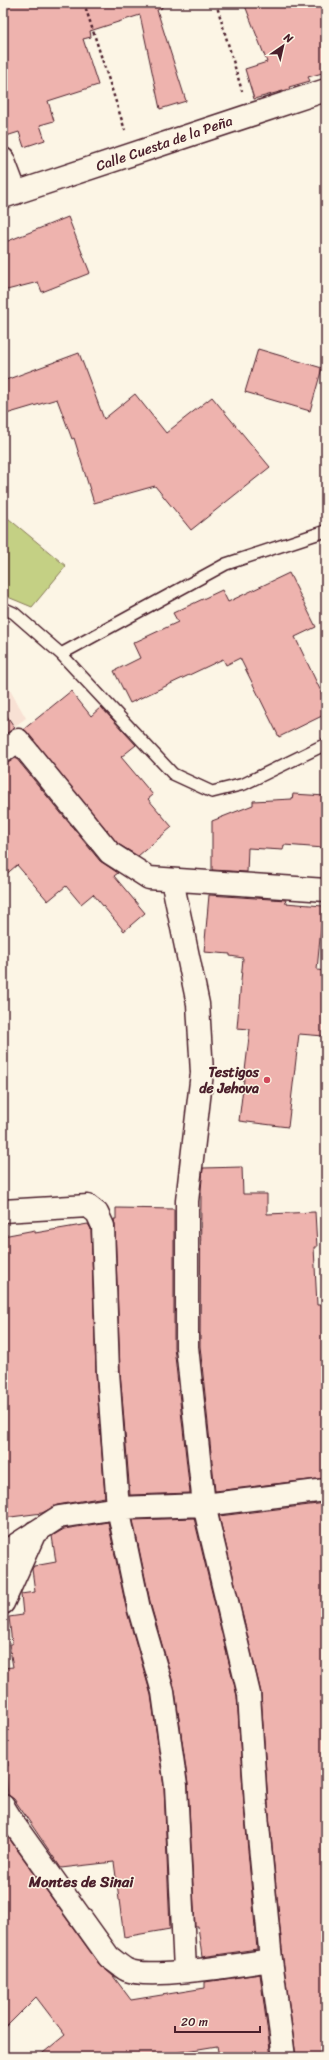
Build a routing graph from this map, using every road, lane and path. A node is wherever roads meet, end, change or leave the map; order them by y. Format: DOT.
graph roads {
  1 [pos="84,3"];
  2 [pos="216,3"];
  3 [pos="326,90"];
  4 [pos="249,115"];
  5 [pos="132,154"];
  6 [pos="3,159"];
  7 [pos="9,195"];
  8 [pos="326,531"];
  9 [pos="3,608"];
  10 [pos="61,654"];
  11 [pos="326,744"];
  12 [pos="3,752"];
  13 [pos="172,880"];
  14 [pos="326,890"];
  15 [pos="3,1211"];
  16 [pos="326,1490"];
  17 [pos="204,1505"];
  18 [pos="118,1508"];
  19 [pos="35,1532"];
  20 [pos="3,1553"];
  21 [pos="3,1603"];
  22 [pos="3,1806"];
  23 [pos="271,1960"];
  24 [pos="185,1970"];
  25 [pos="284,2057"];
  1 -- 5 [label="path"];
  2 -- 4 [label="path"];
  3 -- 4 [label="street, Calle Cuesta de la Peña"];
  4 -- 5 [label="street, Calle Cuesta de la Peña"];
  5 -- 7 [label="street, Calle Cuesta de la Peña"];
  6 -- 7 [label="street"];
  8 -- 10 [label="lane"];
  9 -- 10 [label="lane"];
  10 -- 11 [label="lane"];
  12 -- 13 [label="street"];
  13 -- 14 [label="street"];
  13 -- 17 [label="street"];
  15 -- 18 [label="street"];
  16 -- 17 [label="street"];
  17 -- 18 [label="street"];
  17 -- 23 [label="street"];
  18 -- 19 [label="street"];
  18 -- 24 [label="street"];
  19 -- 20 [label="street"];
  19 -- 21 [label="street"];
  22 -- 24 [label="street"];
  23 -- 24 [label="street"];
  23 -- 25 [label="street"];
}
